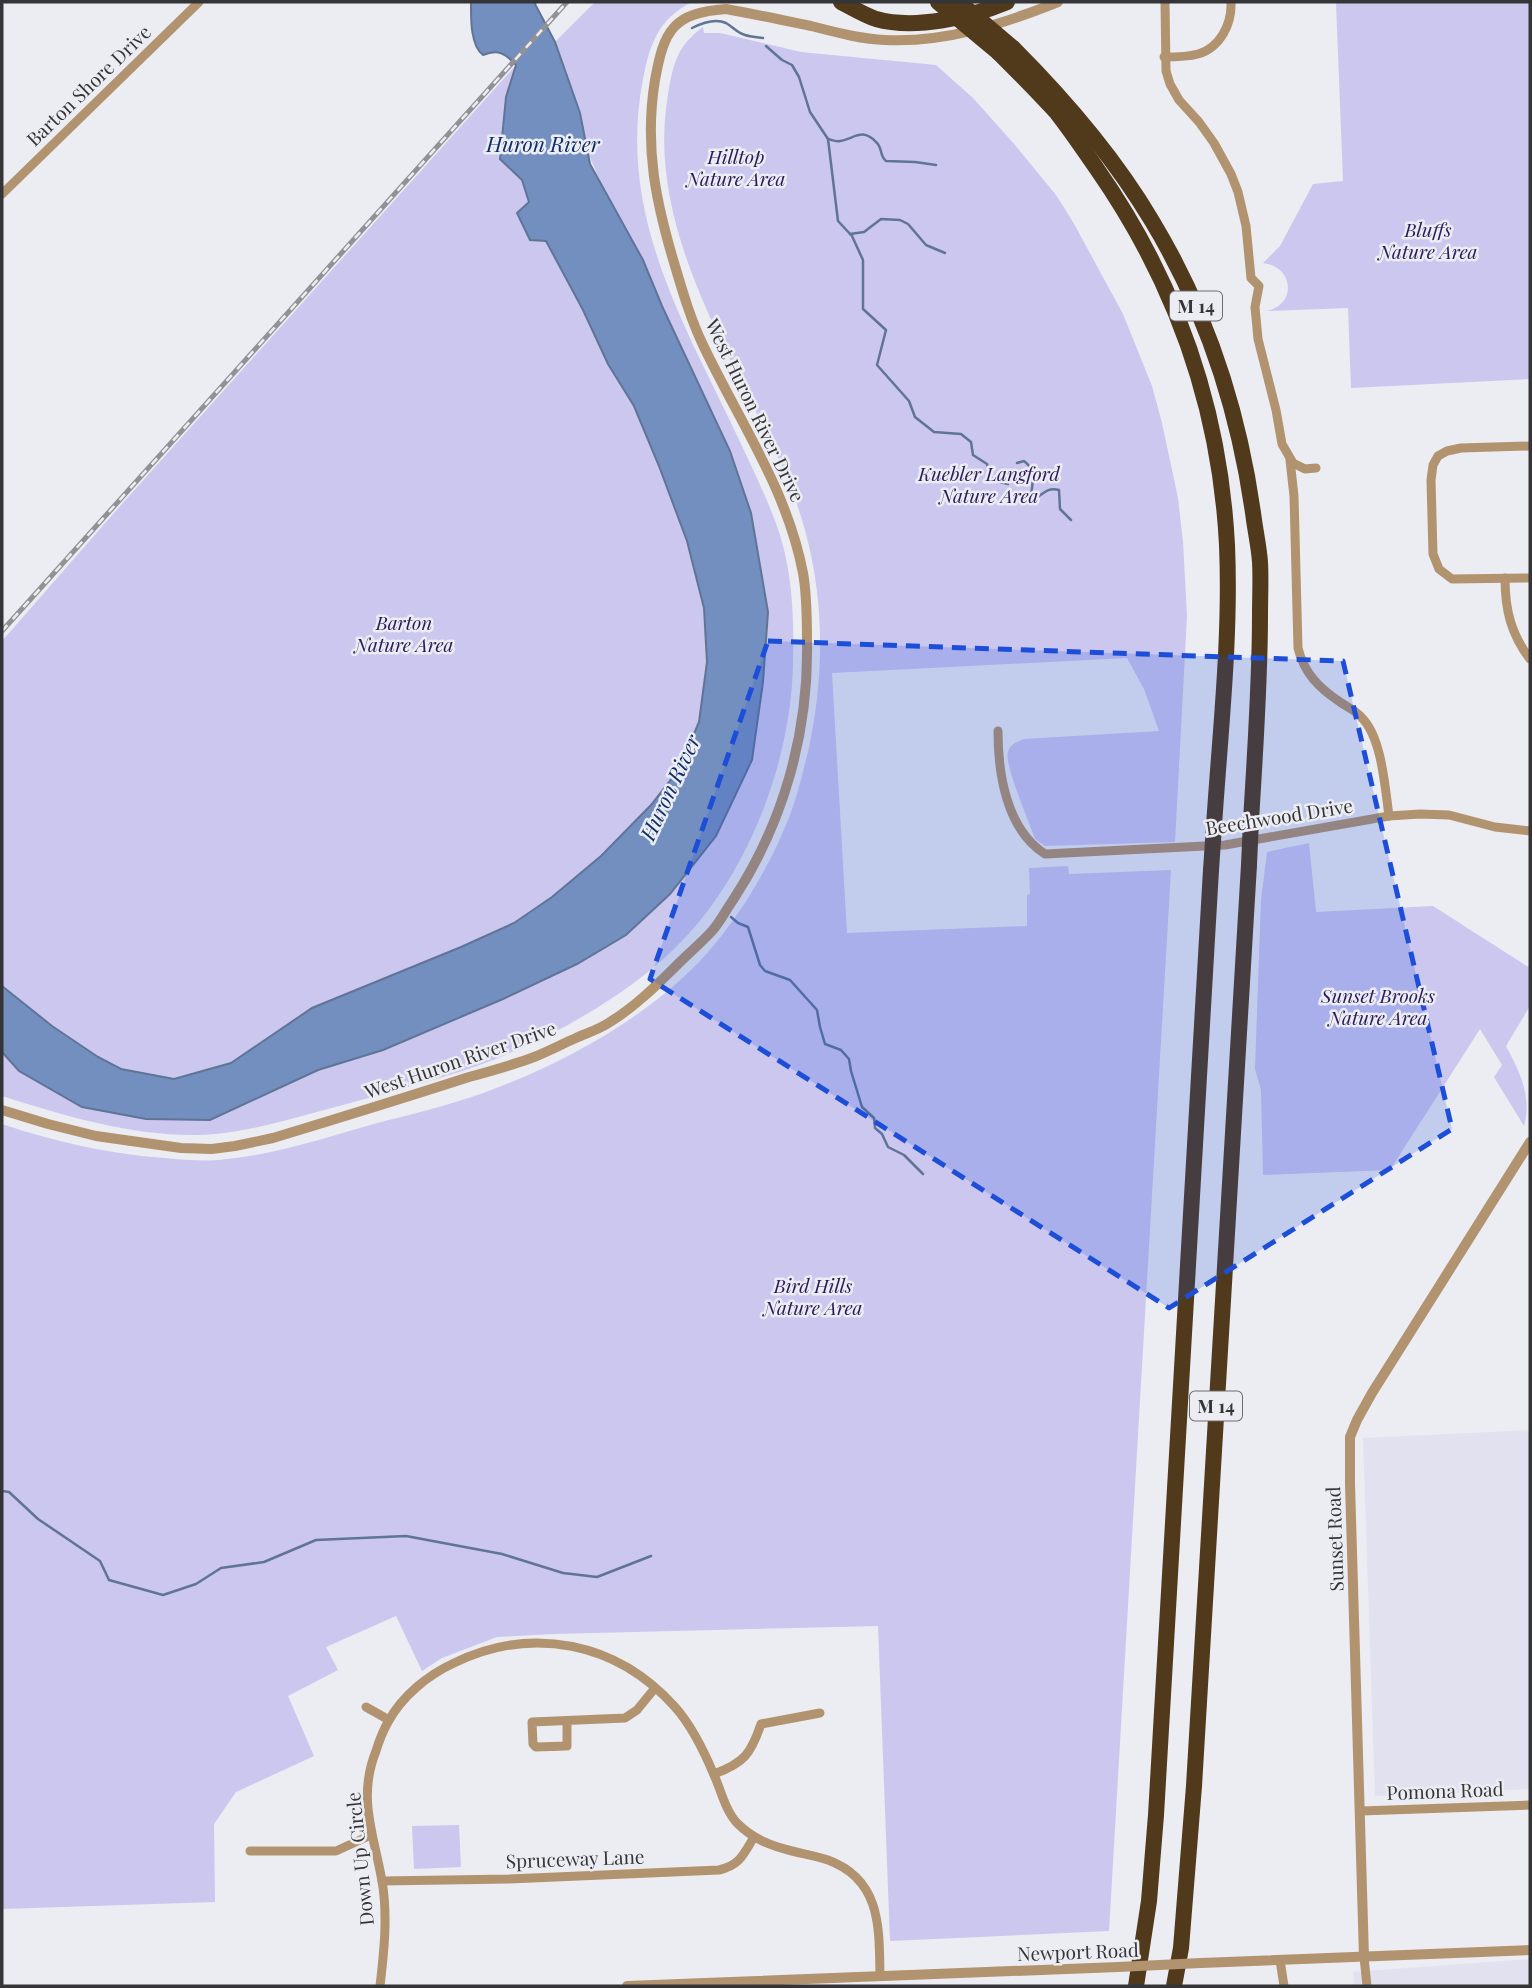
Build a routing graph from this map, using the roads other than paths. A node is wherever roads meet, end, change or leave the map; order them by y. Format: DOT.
graph roads {
  1 [pos="199,2"];
  2 [pos="842,2"];
  3 [pos="938,2"];
  4 [pos="959,2"];
  5 [pos="1007,2"];
  6 [pos="1058,2"];
  7 [pos="1165,2"];
  8 [pos="1231,2"];
  9 [pos="1005,50"];
  10 [pos="1164,57"];
  11 [pos="2,194"];
  12 [pos="1530,446"];
  13 [pos="1290,460"];
  14 [pos="1316,468"];
  15 [pos="1505,578"];
  16 [pos="1530,578"];
  17 [pos="1530,659"];
  18 [pos="998,730"];
  19 [pos="1389,816"];
  20 [pos="1530,831"];
  21 [pos="2,1110"];
  22 [pos="1530,1142"];
  23 [pos="655,1688"];
  24 [pos="366,1707"];
  25 [pos="820,1713"];
  26 [pos="389,1720"];
  27 [pos="567,1721"];
  28 [pos="714,1773"];
  29 [pos="1530,1805"];
  30 [pos="1360,1811"];
  31 [pos="371,1835"];
  32 [pos="754,1837"];
  33 [pos="250,1851"];
  34 [pos="382,1881"];
  35 [pos="1530,1950"];
  36 [pos="1364,1957"];
  37 [pos="1280,1960"];
  38 [pos="880,1976"];
  39 [pos="829,1982"];
  40 [pos="380,1986"];
  41 [pos="628,1986"];
  42 [pos="634,1986"];
  43 [pos="1136,1986"];
  44 [pos="1174,1986"];
  45 [pos="1284,1986"];
  46 [pos="1367,1986"];
  1 -- 11 [label="street, Barton Shore Drive"];
  2 -- 5 [label="highway"];
  3 -- 9 [label="highway, M 14, bridge"];
  4 -- 9 [label="highway, M 14, bridge"];
  6 -- 21 [label="street, West Huron River Drive"];
  7 -- 10 [label="street"];
  8 -- 10 [label="street"];
  9 -- 43 [label="highway, M 14, bridge"];
  9 -- 44 [label="highway, M 14, bridge"];
  10 -- 13 [label="street"];
  12 -- 15 [label="street"];
  13 -- 14 [label="street"];
  13 -- 19 [label="street"];
  15 -- 16 [label="street"];
  15 -- 17 [label="street"];
  18 -- 19 [label="street, Beechwood Drive"];
  19 -- 20 [label="street, Beechwood Drive"];
  22 -- 30 [label="street, Sunset Road"];
  23 -- 26 [label="street, Down Up Circle"];
  23 -- 27 [label="street"];
  23 -- 28 [label="street, Down Up Circle"];
  24 -- 26 [label="street"];
  25 -- 28 [label="street"];
  26 -- 31 [label="street, Down Up Circle"];
  27 -- 27 [label="street"];
  28 -- 32 [label="street, Down Up Circle"];
  29 -- 30 [label="street, Pomona Road"];
  30 -- 36 [label="street, Sunset Road"];
  31 -- 33 [label="street"];
  31 -- 34 [label="street, Down Up Circle"];
  32 -- 34 [label="street, Spruceway Lane"];
  32 -- 38 [label="street, Down Up Circle"];
  34 -- 40 [label="street, Down Up Circle"];
  35 -- 36 [label="street, Newport Road"];
  36 -- 37 [label="street, Newport Road"];
  36 -- 46 [label="street, Sunset Road"];
  37 -- 38 [label="street, Newport Road, bridge"];
  37 -- 45 [label="street"];
  38 -- 39 [label="street, Newport Road"];
  39 -- 42 [label="street, Newport Road"];
  41 -- 42 [label="street, Newport Road"];
}
